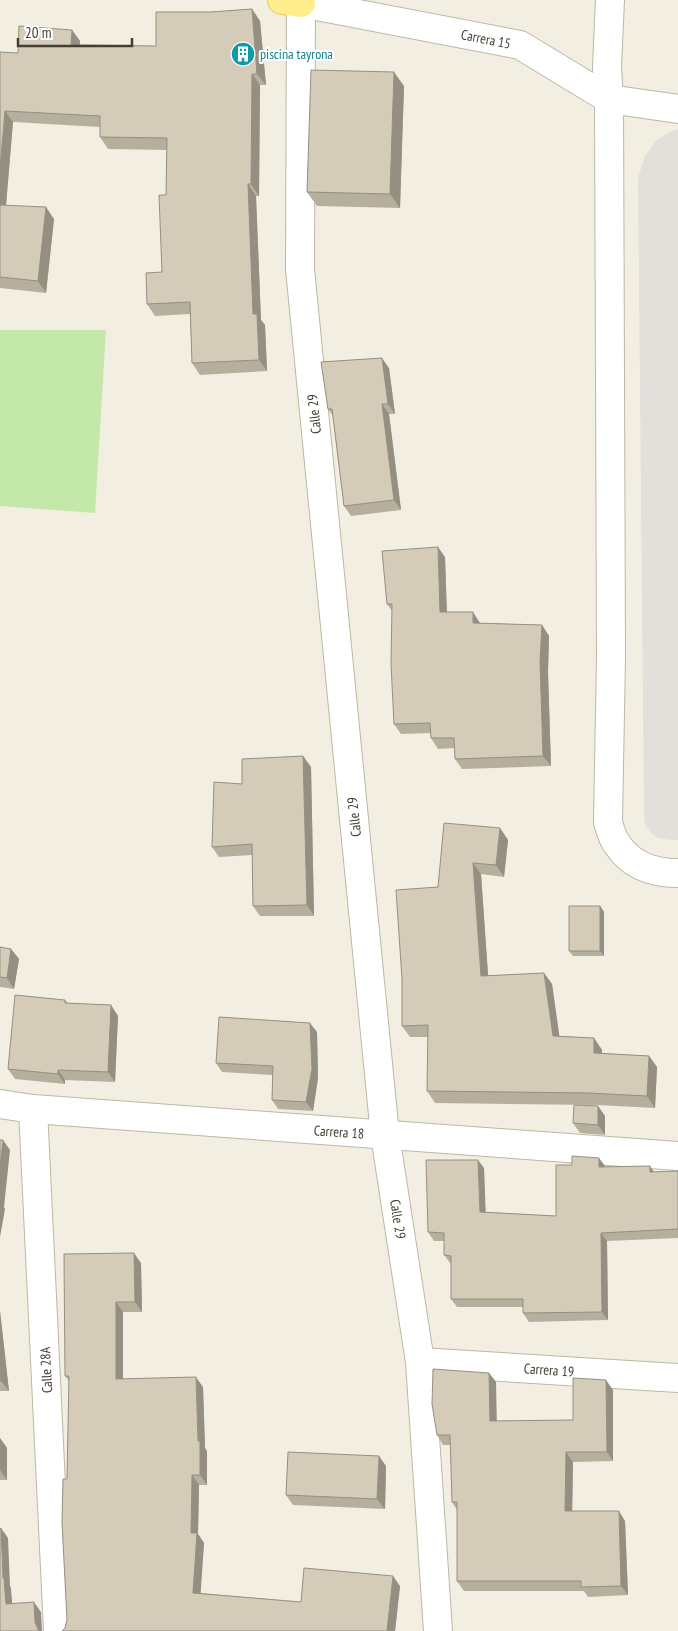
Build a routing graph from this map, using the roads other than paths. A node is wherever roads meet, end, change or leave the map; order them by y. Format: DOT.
graph roads {
  1 [pos="610,0"];
  2 [pos="294,1"];
  3 [pos="609,99"];
  4 [pos="678,109"];
  5 [pos="678,873"];
  6 [pos="0,1104"];
  7 [pos="33,1109"];
  8 [pos="385,1135"];
  9 [pos="678,1156"];
  10 [pos="420,1362"];
  11 [pos="678,1378"];
  12 [pos="58,1631"];
  13 [pos="438,1631"];
  1 -- 3 [label="street"];
  2 -- 3 [label="street, Carrera 15"];
  2 -- 8 [label="street, Calle 29"];
  3 -- 4 [label="street, Carrera 15"];
  3 -- 5 [label="street"];
  6 -- 7 [label="street, Carrera 18"];
  7 -- 8 [label="street, Carrera 18"];
  7 -- 12 [label="street, Calle 28A"];
  8 -- 9 [label="street, Carrera 18"];
  8 -- 10 [label="street, Calle 29"];
  10 -- 11 [label="street, Carrera 19"];
  10 -- 13 [label="street, Calle 29"];
}
